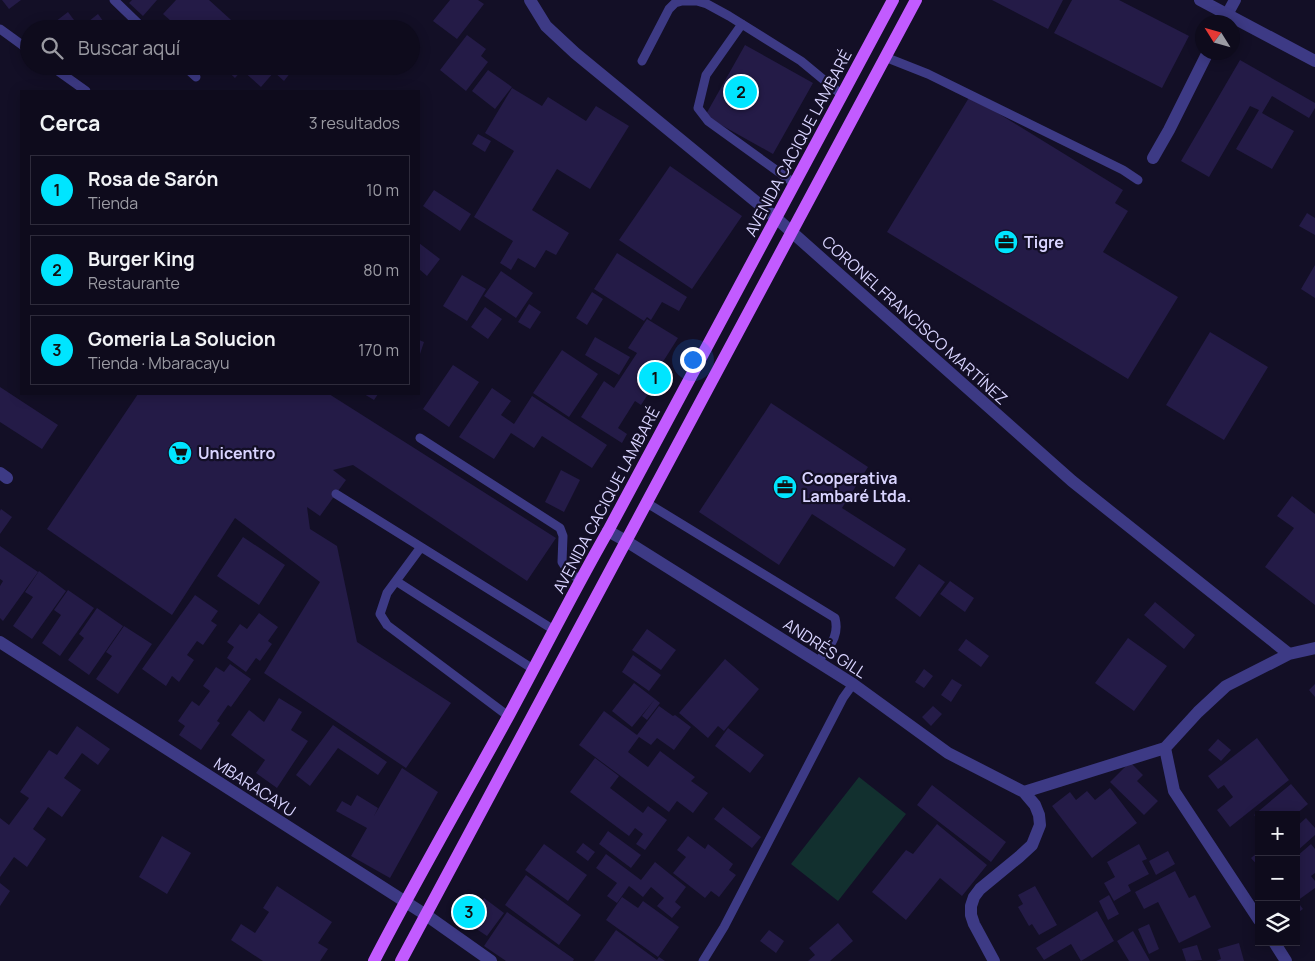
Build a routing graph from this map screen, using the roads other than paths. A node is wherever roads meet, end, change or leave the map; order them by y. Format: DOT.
graph roads {
  1 [pos="114,0"];
  2 [pos="530,0"];
  3 [pos="893,0"];
  4 [pos="916,0"];
  5 [pos="1200,0"];
  6 [pos="1235,0"];
  7 [pos="1221,15"];
  8 [pos="1227,15"];
  9 [pos="135,20"];
  10 [pos="742,24"];
  11 [pos="1240,25"];
  12 [pos="0,30"];
  13 [pos="20,44"];
  14 [pos="885,57"];
  15 [pos="1204,60"];
  16 [pos="642,61"];
  17 [pos="1315,61"];
  18 [pos="64,75"];
  19 [pos="85,90"];
  20 [pos="842,96"];
  21 [pos="1153,158"];
  22 [pos="1138,180"];
  23 [pos="794,183"];
  24 [pos="776,218"];
  25 [pos="792,232"];
  26 [pos="420,438"];
  27 [pos="336,494"];
  28 [pos="647,503"];
  29 [pos="608,531"];
  30 [pos="626,541"];
  31 [pos="421,547"];
  32 [pos="396,581"];
  33 [pos="580,581"];
  34 [pos="554,630"];
  35 [pos="0,642"];
  36 [pos="1315,648"];
  37 [pos="1289,654"];
  38 [pos="818,662"];
  39 [pos="533,670"];
  40 [pos="853,684"];
  41 [pos="508,716"];
  42 [pos="1165,748"];
  43 [pos="1024,792"];
  44 [pos="405,902"];
  45 [pos="1255,914"];
  46 [pos="426,915"];
  47 [pos="1277,946"];
  48 [pos="374,961"];
  49 [pos="401,961"];
  50 [pos="491,961"];
  51 [pos="703,961"];
  52 [pos="994,961"];
  53 [pos="1286,961"];
  1 -- 9 [label="lane"];
  2 -- 24 [label="street, CORONEL FRANCISCO MARTÍNEZ"];
  3 -- 20 [label="main road, AVENIDA CACIQUE LAMBARÉ"];
  4 -- 14 [label="main road"];
  5 -- 7 [label="street"];
  6 -- 8 [label="street"];
  10 -- 16 [label="lane"];
  10 -- 20 [label="lane"];
  10 -- 23 [label="lane"];
  11 -- 17 [label="street"];
  12 -- 13 [label="lane"];
  14 -- 22 [label="lane"];
  14 -- 25 [label="main road"];
  15 -- 21 [label="street"];
  18 -- 19 [label="lane"];
  20 -- 23 [label="main road, AVENIDA CACIQUE LAMBARÉ"];
  23 -- 24 [label="main road, AVENIDA CACIQUE LAMBARÉ"];
  24 -- 25 [label="street, CORONEL FRANCISCO MARTÍNEZ"];
  24 -- 29 [label="main road, AVENIDA CACIQUE LAMBARÉ"];
  25 -- 28 [label="main road"];
  25 -- 37 [label="street, CORONEL FRANCISCO MARTÍNEZ"];
  26 -- 33 [label="lane"];
  27 -- 31 [label="lane"];
  28 -- 30 [label="main road"];
  28 -- 38 [label="lane"];
  29 -- 30 [label="street, ANDRÉS GILL"];
  29 -- 33 [label="main road, AVENIDA CACIQUE LAMBARÉ"];
  30 -- 38 [label="street, ANDRÉS GILL"];
  30 -- 46 [label="main road"];
  31 -- 32 [label="lane"];
  31 -- 34 [label="lane"];
  32 -- 39 [label="lane"];
  32 -- 41 [label="lane"];
  33 -- 34 [label="main road, AVENIDA CACIQUE LAMBARÉ"];
  34 -- 39 [label="main road, AVENIDA CACIQUE LAMBARÉ"];
  35 -- 44 [label="street, MBARACAYU"];
  36 -- 37 [label="street"];
  37 -- 42 [label="street"];
  38 -- 40 [label="street, ANDRÉS GILL"];
  39 -- 41 [label="main road, AVENIDA CACIQUE LAMBARÉ"];
  40 -- 43 [label="street, ANDRÉS GILL"];
  40 -- 51 [label="lane"];
  41 -- 44 [label="main road, AVENIDA CACIQUE LAMBARÉ"];
  42 -- 43 [label="street"];
  42 -- 45 [label="street"];
  43 -- 52 [label="street"];
  44 -- 46 [label="street, MBARACAYU"];
  44 -- 48 [label="main road, AVENIDA CACIQUE LAMBARÉ"];
  46 -- 49 [label="main road"];
  46 -- 50 [label="street, MBARACAYU"];
  47 -- 53 [label="street"];
}
